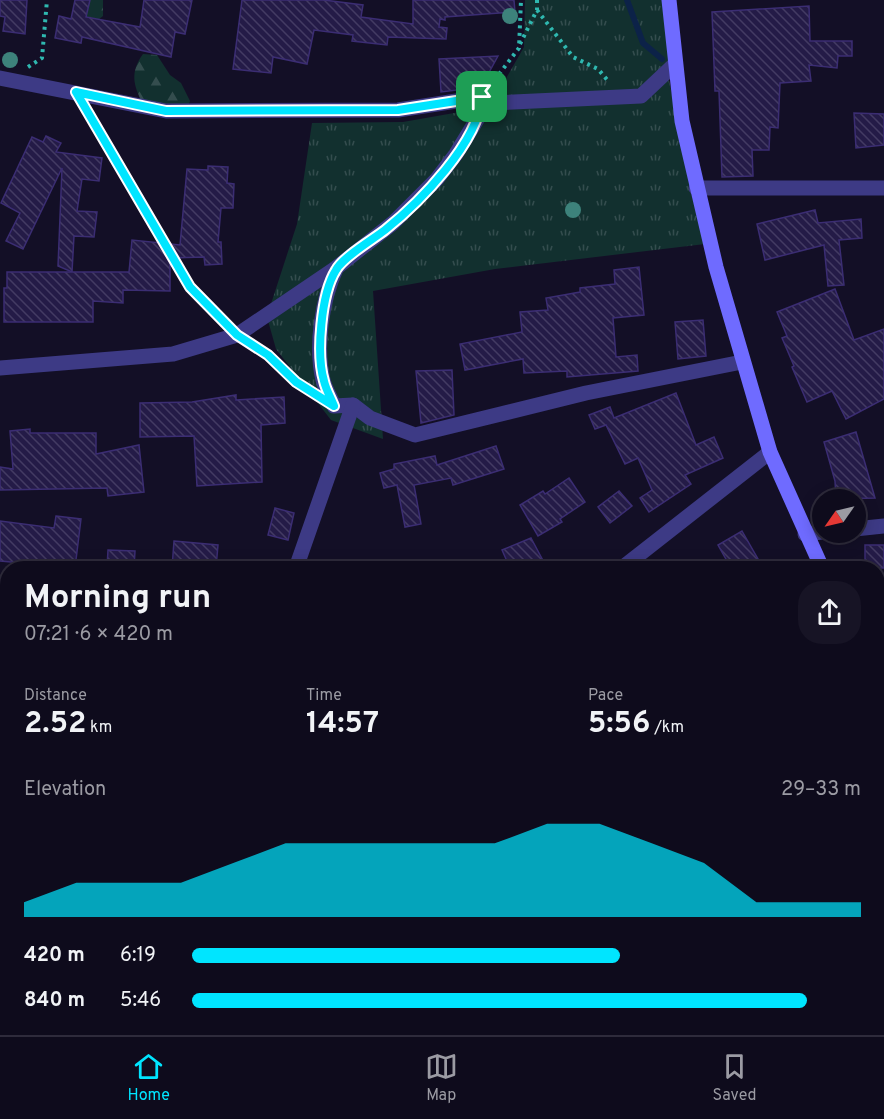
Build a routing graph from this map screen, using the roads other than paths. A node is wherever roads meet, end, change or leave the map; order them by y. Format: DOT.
graph roads {
  1 [pos="669,0"];
  2 [pos="675,64"];
  3 [pos="5,79"];
  4 [pos="482,97"];
  5 [pos="696,188"];
  6 [pos="884,188"];
  7 [pos="336,268"];
  8 [pos="742,362"];
  9 [pos="0,368"];
  10 [pos="353,405"];
  11 [pos="770,452"];
  12 [pos="884,526"];
  13 [pos="866,528"];
  14 [pos="812,533"];
  15 [pos="805,534"];
  16 [pos="298,561"];
  17 [pos="631,561"];
  18 [pos="818,561"];
  1 -- 2 [label="street"];
  2 -- 4 [label="street"];
  2 -- 5 [label="street"];
  3 -- 4 [label="street"];
  4 -- 7 [label="street"];
  5 -- 6 [label="street"];
  5 -- 8 [label="street"];
  7 -- 9 [label="street"];
  7 -- 10 [label="street"];
  8 -- 10 [label="street"];
  8 -- 11 [label="street"];
  10 -- 16 [label="street"];
  11 -- 15 [label="street"];
  11 -- 17 [label="street"];
  12 -- 13 [label="street"];
  14 -- 15 [label="street"];
  15 -- 18 [label="street"];
}
